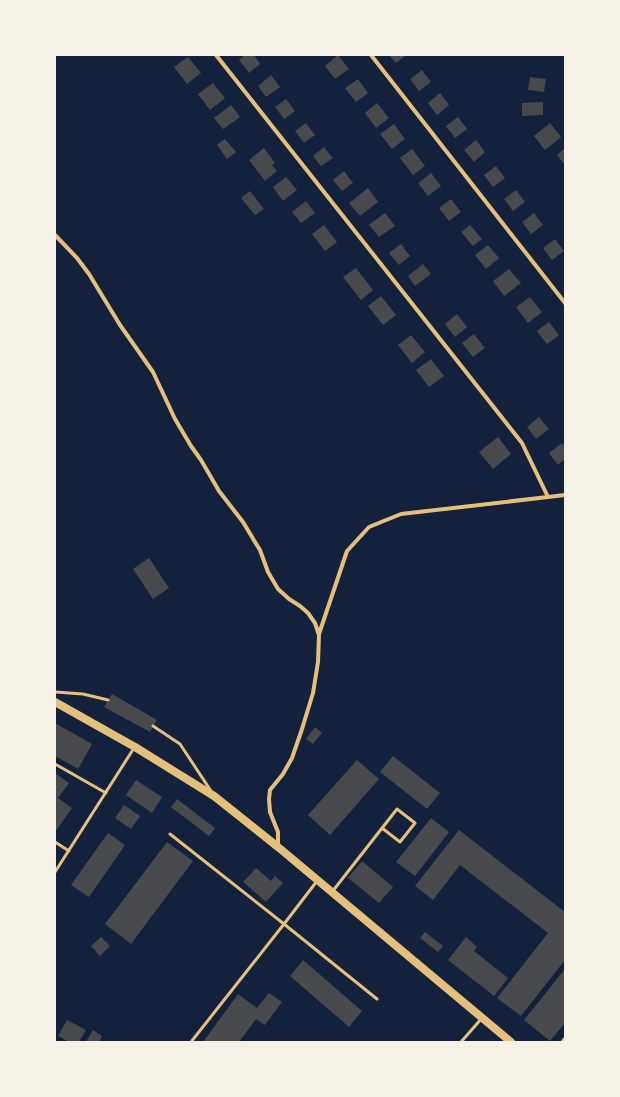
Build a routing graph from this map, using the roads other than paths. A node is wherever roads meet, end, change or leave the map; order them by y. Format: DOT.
graph roads {
  1 [pos="216,55"];
  2 [pos="371,55"];
  3 [pos="55,235"];
  4 [pos="565,303"];
  5 [pos="565,495"];
  6 [pos="548,497"];
  7 [pos="319,635"];
  8 [pos="55,692"];
  9 [pos="108,700"];
  10 [pos="55,702"];
  11 [pos="153,726"];
  12 [pos="135,747"];
  13 [pos="55,764"];
  14 [pos="106,793"];
  15 [pos="214,796"];
  16 [pos="382,828"];
  17 [pos="170,834"];
  18 [pos="55,842"];
  19 [pos="278,847"];
  20 [pos="69,851"];
  21 [pos="55,872"];
  22 [pos="318,880"];
  23 [pos="332,892"];
  24 [pos="284,924"];
  25 [pos="377,999"];
  26 [pos="482,1018"];
  27 [pos="565,1038"];
  28 [pos="191,1042"];
  29 [pos="461,1042"];
  30 [pos="511,1042"];
  31 [pos="562,1042"];
  1 -- 6 [label="street"];
  2 -- 4 [label="street"];
  3 -- 7 [label="street"];
  5 -- 6 [label="street"];
  6 -- 7 [label="street"];
  7 -- 19 [label="street"];
  8 -- 9 [label="lane"];
  10 -- 12 [label="main road"];
  11 -- 15 [label="lane"];
  12 -- 14 [label="lane"];
  12 -- 15 [label="main road"];
  13 -- 14 [label="lane"];
  14 -- 20 [label="lane"];
  15 -- 19 [label="main road"];
  16 -- 16 [label="lane"];
  16 -- 23 [label="lane"];
  17 -- 24 [label="lane"];
  18 -- 20 [label="lane"];
  19 -- 22 [label="main road"];
  20 -- 21 [label="lane"];
  22 -- 23 [label="main road"];
  22 -- 24 [label="lane"];
  23 -- 26 [label="main road"];
  24 -- 25 [label="lane"];
  24 -- 28 [label="lane"];
  26 -- 29 [label="lane"];
  26 -- 30 [label="main road"];
  27 -- 31 [label="lane"];
}
